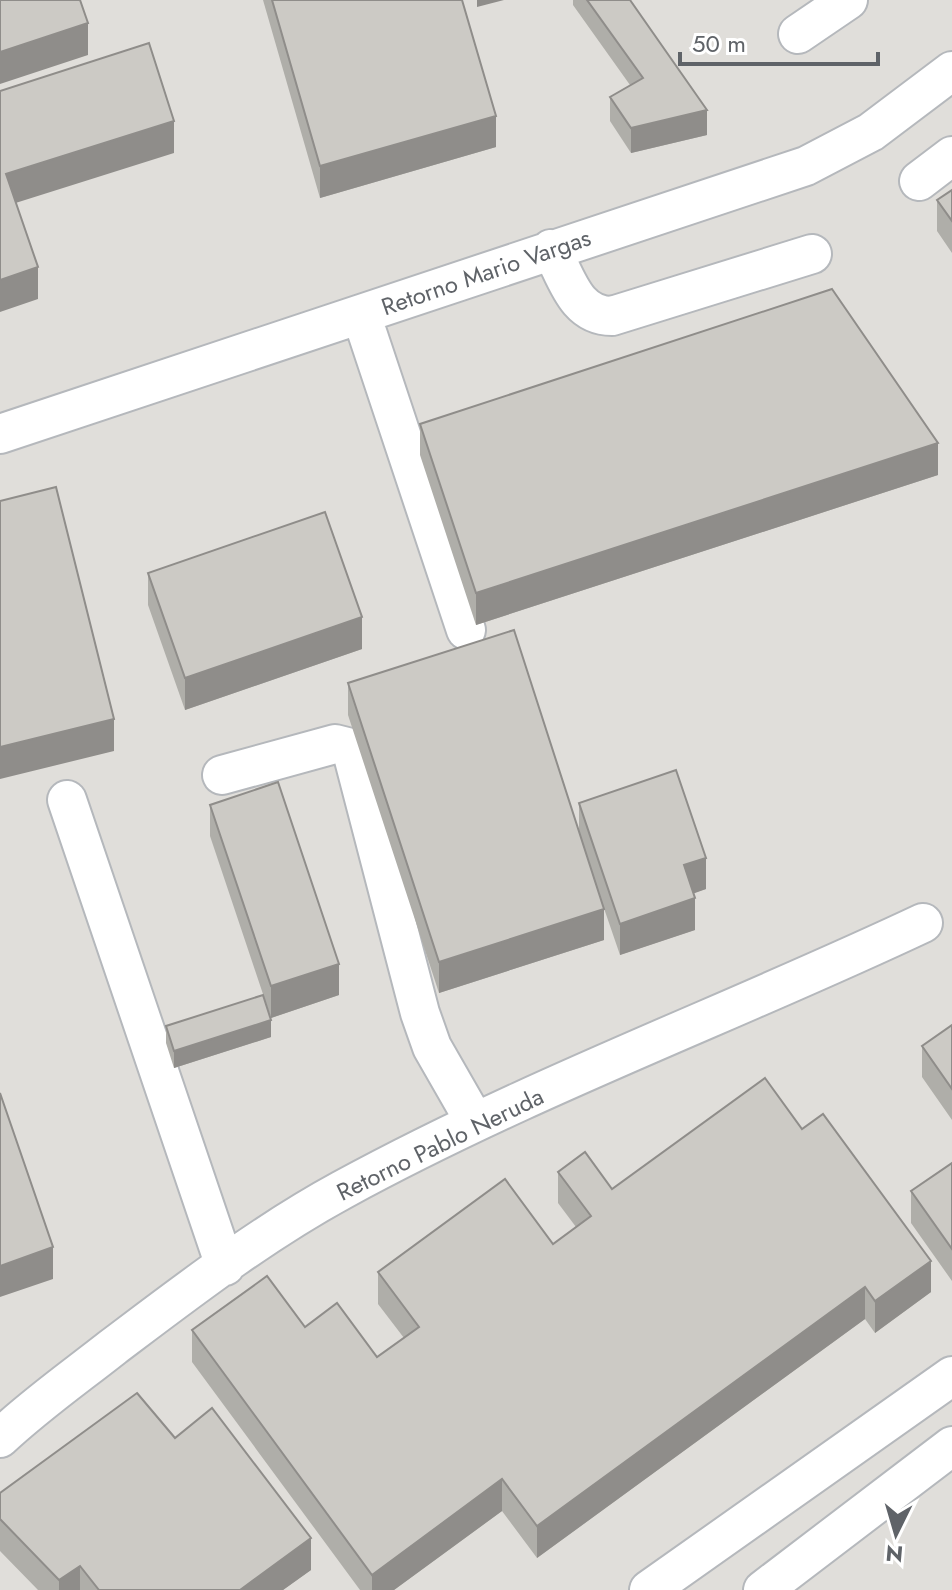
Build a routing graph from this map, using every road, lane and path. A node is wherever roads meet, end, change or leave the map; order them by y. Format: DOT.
graph roads {
  1 [pos="848,0"];
  2 [pos="798,34"];
  3 [pos="952,71"];
  4 [pos="952,156"];
  5 [pos="919,181"];
  6 [pos="551,249"];
  7 [pos="812,254"];
  8 [pos="361,314"];
  9 [pos="0,434"];
  10 [pos="466,630"];
  11 [pos="222,775"];
  12 [pos="67,800"];
  13 [pos="923,923"];
  14 [pos="475,1122"];
  15 [pos="225,1266"];
  16 [pos="952,1376"];
  17 [pos="0,1438"];
  18 [pos="952,1446"];
  19 [pos="774,1587"];
  20 [pos="649,1590"];
  1 -- 2 [label="lane"];
  3 -- 6 [label="lane, Retorno Mario Vargas"];
  4 -- 5 [label="lane"];
  6 -- 7 [label="lane"];
  6 -- 8 [label="lane, Retorno Mario Vargas"];
  8 -- 9 [label="lane, Retorno Mario Vargas"];
  8 -- 10 [label="lane"];
  11 -- 14 [label="lane"];
  12 -- 15 [label="lane"];
  13 -- 14 [label="lane, Retorno Pablo Neruda"];
  14 -- 15 [label="lane, Retorno Pablo Neruda"];
  15 -- 17 [label="lane, Retorno Pablo Neruda"];
  16 -- 20 [label="lane"];
  18 -- 19 [label="lane"];
}
